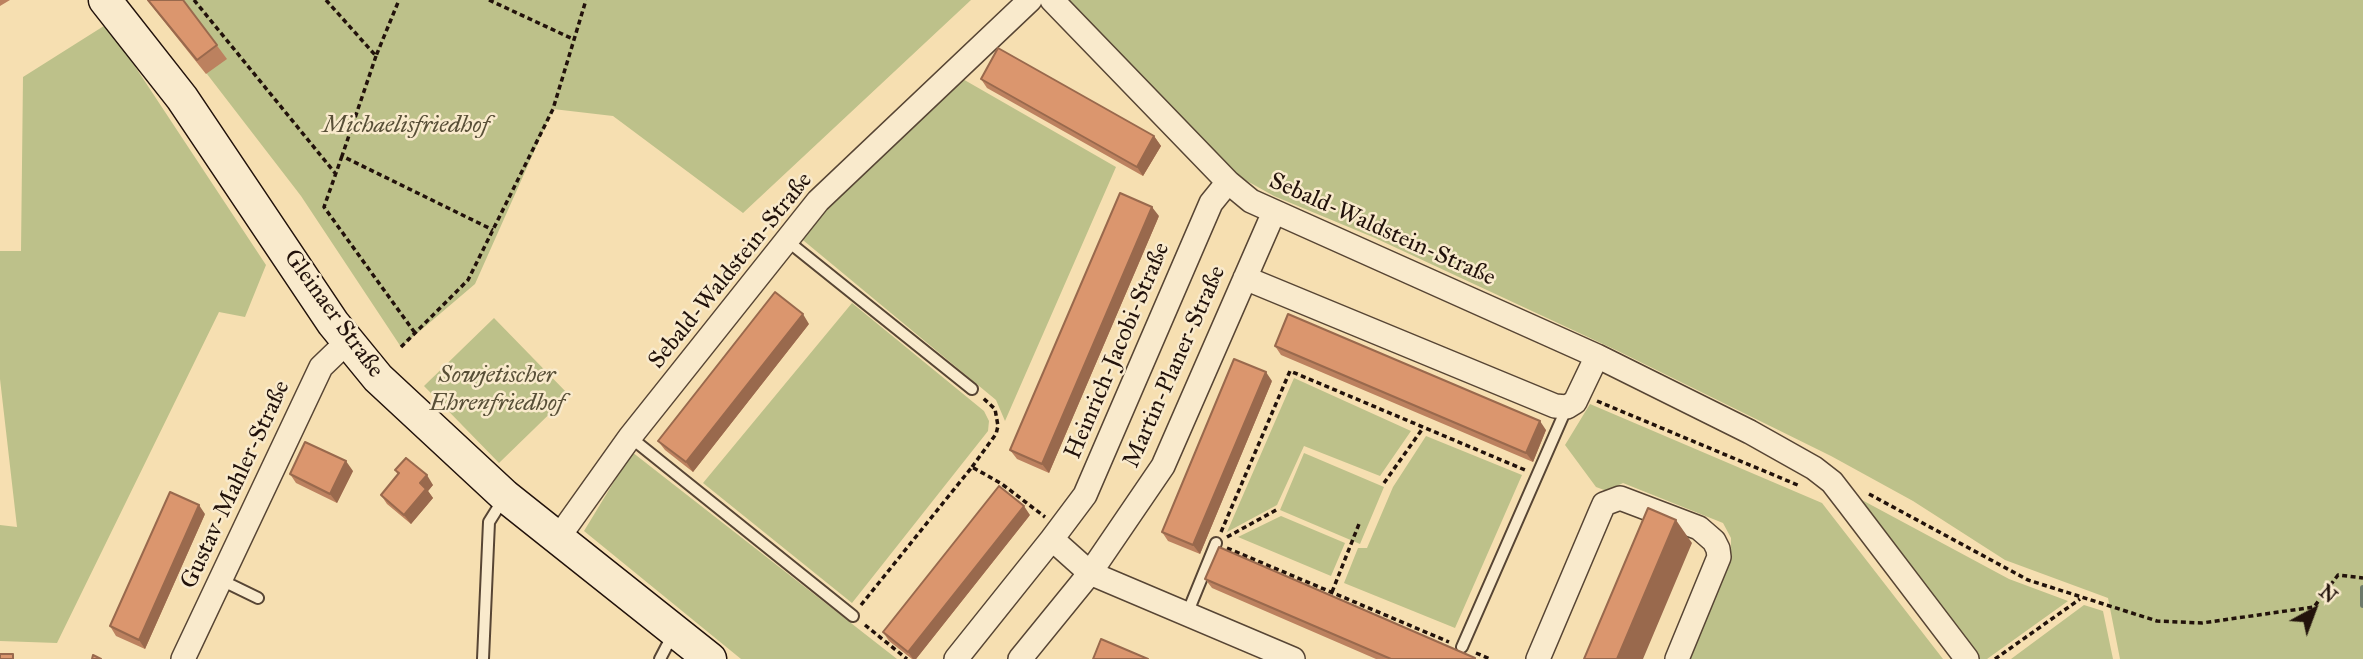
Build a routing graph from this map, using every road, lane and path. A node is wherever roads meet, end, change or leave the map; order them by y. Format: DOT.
graph roads {
  1 [pos="105,0"];
  2 [pos="194,0"];
  3 [pos="326,0"];
  4 [pos="399,0"];
  5 [pos="489,0"];
  6 [pos="1030,0"];
  7 [pos="1052,0"];
  8 [pos="586,1"];
  9 [pos="574,39"];
  10 [pos="376,56"];
  11 [pos="342,156"];
  12 [pos="335,173"];
  13 [pos="1228,182"];
  14 [pos="1274,212"];
  15 [pos="493,230"];
  16 [pos="785,239"];
  17 [pos="1245,278"];
  18 [pos="415,333"];
  19 [pos="347,342"];
  20 [pos="401,347"];
  21 [pos="1597,356"];
  22 [pos="972,389"];
  23 [pos="1573,400"];
  24 [pos="1423,427"];
  25 [pos="630,437"];
  26 [pos="972,467"];
  27 [pos="1538,476"];
  28 [pos="1832,482"];
  29 [pos="1384,483"];
  30 [pos="1801,487"];
  31 [pos="505,496"];
  32 [pos="1278,509"];
  33 [pos="1359,524"];
  34 [pos="1056,534"];
  35 [pos="558,538"];
  36 [pos="1216,543"];
  37 [pos="1090,573"];
  38 [pos="2363,578"];
  39 [pos="221,580"];
  40 [pos="1332,592"];
  41 [pos="258,598"];
  42 [pos="2080,599"];
  43 [pos="1187,614"];
  44 [pos="853,616"];
  45 [pos="675,632"];
  46 [pos="1462,647"];
  47 [pos="183,659"];
  48 [pos="483,659"];
  49 [pos="660,659"];
  50 [pos="710,659"];
  51 [pos="907,659"];
  52 [pos="956,659"];
  53 [pos="1020,659"];
  54 [pos="1293,659"];
  55 [pos="1490,659"];
  56 [pos="1538,659"];
  57 [pos="1677,659"];
  58 [pos="1967,659"];
  59 [pos="1995,659"];
  1 -- 19 [label="street, Gleinaer Straße"];
  2 -- 12 [label="path"];
  3 -- 10 [label="path"];
  4 -- 10 [label="path"];
  5 -- 9 [label="path"];
  6 -- 16 [label="street, Sebald-Waldstein-Straße"];
  7 -- 13 [label="street, Sebald-Waldstein-Straße"];
  8 -- 9 [label="path"];
  9 -- 15 [label="path"];
  10 -- 11 [label="path"];
  11 -- 12 [label="path"];
  11 -- 15 [label="path"];
  12 -- 18 [label="path"];
  13 -- 14 [label="street, Sebald-Waldstein-Straße"];
  13 -- 34 [label="street, Heinrich-Jacobi-Straße"];
  14 -- 17 [label="street, Martin-Planer-Straße"];
  14 -- 21 [label="street, Sebald-Waldstein-Straße"];
  15 -- 18 [label="path"];
  16 -- 22 [label="lane"];
  16 -- 25 [label="street, Sebald-Waldstein-Straße"];
  17 -- 23 [label="street"];
  17 -- 37 [label="street, Martin-Planer-Straße"];
  18 -- 20 [label="path"];
  19 -- 31 [label="street, Gleinaer Straße"];
  19 -- 39 [label="street, Gustav-Mahler-Straße"];
  21 -- 23 [label="street"];
  21 -- 28 [label="street, Sebald-Waldstein-Straße"];
  22 -- 26 [label="path"];
  23 -- 27 [label="lane"];
  23 -- 30 [label="path"];
  24 -- 27 [label="path"];
  24 -- 29 [label="path"];
  24 -- 36 [label="path"];
  25 -- 35 [label="street, Sebald-Waldstein-Straße"];
  25 -- 44 [label="lane"];
  26 -- 34 [label="path"];
  26 -- 44 [label="path"];
  27 -- 46 [label="lane"];
  28 -- 42 [label="path"];
  28 -- 58 [label="street, Sebald-Waldstein-Straße"];
  31 -- 35 [label="street, Gleinaer Straße"];
  31 -- 48 [label="lane"];
  32 -- 36 [label="path"];
  33 -- 40 [label="path"];
  34 -- 37 [label="street"];
  34 -- 52 [label="street, Heinrich-Jacobi-Straße"];
  35 -- 45 [label="street, Gleinaer Straße"];
  36 -- 40 [label="path"];
  36 -- 43 [label="lane"];
  37 -- 43 [label="street"];
  37 -- 53 [label="street, Martin-Planer-Straße"];
  38 -- 42 [label="path"];
  39 -- 41 [label="lane"];
  39 -- 47 [label="street, Gustav-Mahler-Straße"];
  40 -- 46 [label="path"];
  42 -- 59 [label="path"];
  43 -- 54 [label="street"];
  44 -- 51 [label="path"];
  45 -- 49 [label="lane"];
  45 -- 50 [label="street, Gleinaer Straße"];
  46 -- 55 [label="path"];
  56 -- 57 [label="street"];
}
